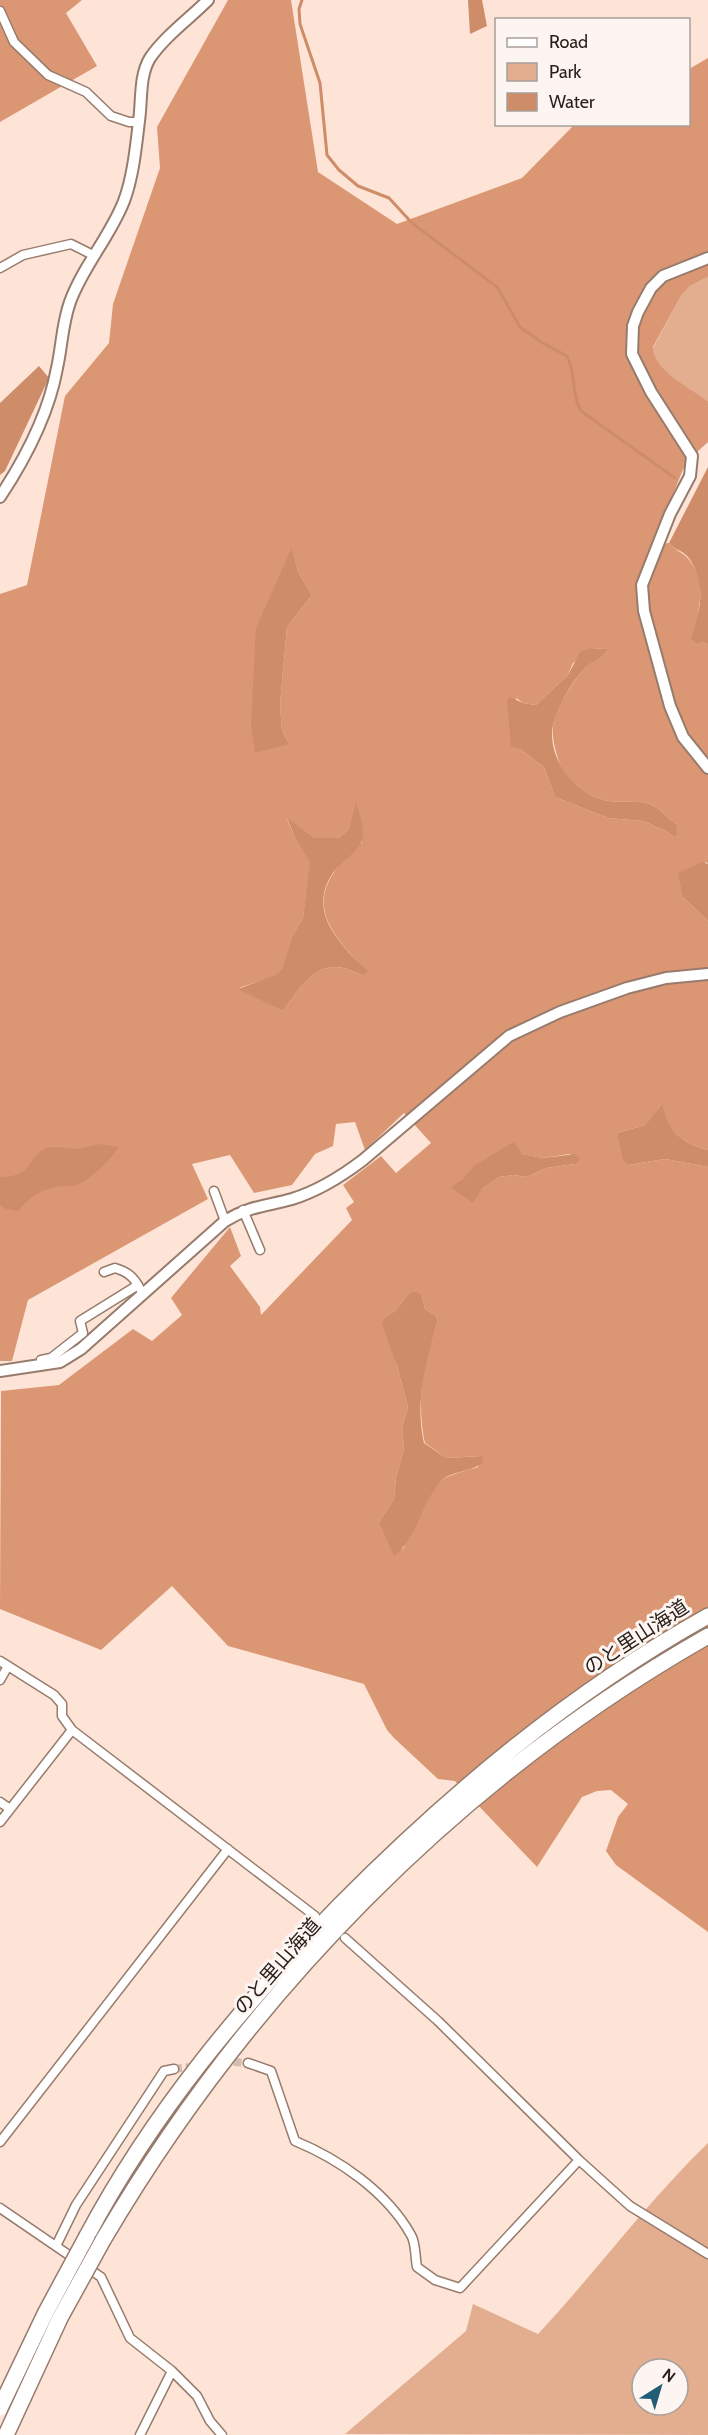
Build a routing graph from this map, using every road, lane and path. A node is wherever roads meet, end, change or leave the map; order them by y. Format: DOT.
graph roads {
  1 [pos="208,0"];
  2 [pos="0,11"];
  3 [pos="139,122"];
  4 [pos="93,255"];
  5 [pos="708,258"];
  6 [pos="0,268"];
  7 [pos="0,497"];
  8 [pos="708,768"];
  9 [pos="708,974"];
  10 [pos="214,1191"];
  11 [pos="243,1210"];
  12 [pos="225,1221"];
  13 [pos="260,1250"];
  14 [pos="104,1272"];
  15 [pos="141,1290"];
  16 [pos="21,1369"];
  17 [pos="0,1371"];
  18 [pos="708,1616"];
  19 [pos="708,1636"];
  20 [pos="4,1664"];
  21 [pos="0,1680"];
  22 [pos="72,1730"];
  23 [pos="0,1802"];
  24 [pos="10,1809"];
  25 [pos="0,1822"];
  26 [pos="228,1849"];
  27 [pos="315,1916"];
  28 [pos="345,1938"];
  29 [pos="248,2063"];
  30 [pos="174,2069"];
  31 [pos="0,2142"];
  32 [pos="579,2160"];
  33 [pos="0,2208"];
  34 [pos="56,2246"];
  35 [pos="708,2254"];
  36 [pos="172,2371"];
  37 [pos="0,2408"];
  38 [pos="6,2435"];
  39 [pos="140,2435"];
  40 [pos="222,2435"];
  1 -- 3 [label="street"];
  2 -- 3 [label="street"];
  3 -- 4 [label="street"];
  4 -- 6 [label="street"];
  4 -- 7 [label="street"];
  5 -- 8 [label="street"];
  9 -- 11 [label="street"];
  10 -- 12 [label="street"];
  11 -- 12 [label="street"];
  11 -- 13 [label="street"];
  12 -- 15 [label="street"];
  14 -- 15 [label="street"];
  15 -- 16 [label="street"];
  15 -- 16 [label="street"];
  16 -- 17 [label="street"];
  18 -- 37 [label="highway, のと里山海道, bridge"];
  19 -- 38 [label="highway, のと里山海道, bridge"];
  20 -- 21 [label="street"];
  20 -- 22 [label="street"];
  22 -- 24 [label="street"];
  22 -- 26 [label="street"];
  23 -- 24 [label="street"];
  24 -- 25 [label="street"];
  26 -- 27 [label="street"];
  26 -- 31 [label="street"];
  28 -- 32 [label="street"];
  29 -- 32 [label="street"];
  30 -- 34 [label="street"];
  32 -- 35 [label="street"];
  33 -- 34 [label="street"];
  34 -- 36 [label="street"];
  36 -- 39 [label="street"];
  36 -- 40 [label="street"];
}
